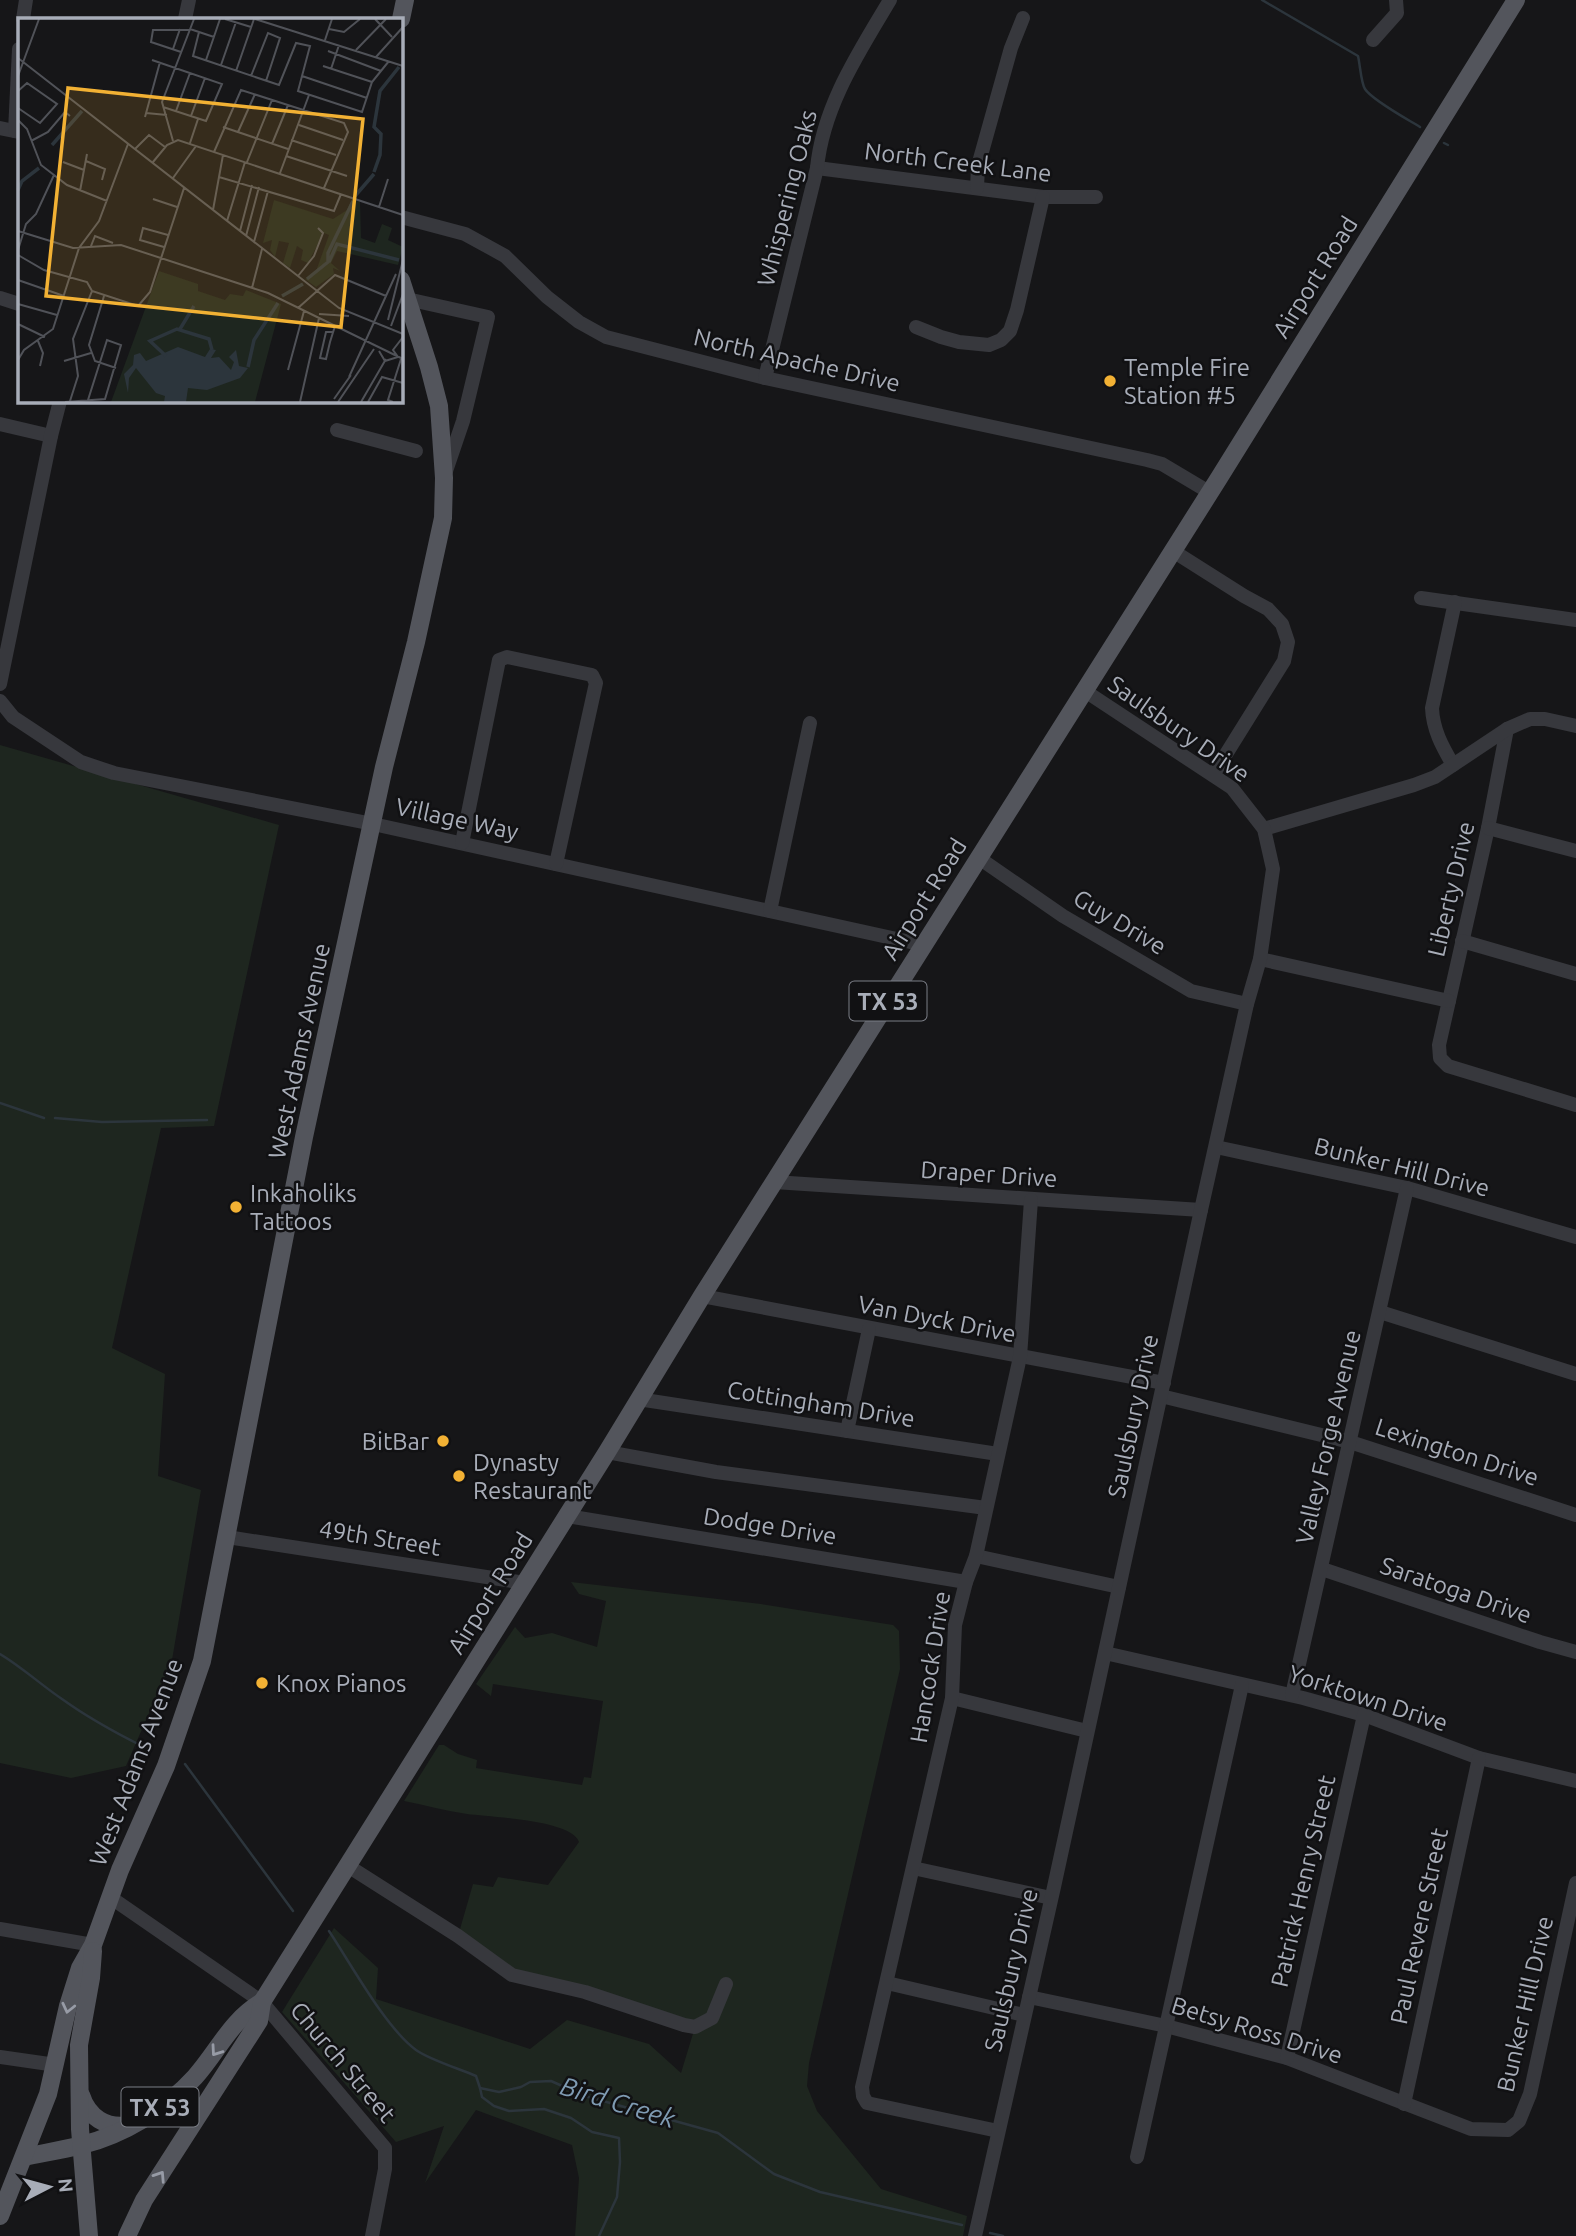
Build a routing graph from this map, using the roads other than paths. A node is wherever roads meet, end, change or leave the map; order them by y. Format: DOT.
graph roads {
  1 [pos="26,0"];
  2 [pos="189,0"];
  3 [pos="405,0"];
  4 [pos="890,0"];
  5 [pos="1396,0"];
  6 [pos="1516,0"];
  7 [pos="23,18"];
  8 [pos="185,18"];
  9 [pos="401,18"];
  10 [pos="1023,18"];
  11 [pos="1373,40"];
  12 [pos="18,90"];
  13 [pos="0,128"];
  14 [pos="17,132"];
  15 [pos="817,168"];
  16 [pos="977,188"];
  17 [pos="1043,197"];
  18 [pos="1096,197"];
  19 [pos="402,217"];
  20 [pos="402,283"];
  21 [pos="0,298"];
  22 [pos="407,299"];
  23 [pos="18,304"];
  24 [pos="916,327"];
  25 [pos="765,378"];
  26 [pos="60,402"];
  27 [pos="0,424"];
  28 [pos="337,430"];
  29 [pos="51,436"];
  30 [pos="416,451"];
  31 [pos="444,478"];
  32 [pos="1209,492"];
  33 [pos="1173,551"];
  34 [pos="1421,598"];
  35 [pos="1455,602"];
  36 [pos="1576,620"];
  37 [pos="0,684"];
  38 [pos="1084,691"];
  39 [pos="0,701"];
  40 [pos="810,723"];
  41 [pos="1576,726"];
  42 [pos="1507,729"];
  43 [pos="1453,765"];
  44 [pos="1213,775"];
  45 [pos="373,824"];
  46 [pos="1488,828"];
  47 [pos="1264,829"];
  48 [pos="462,843"];
  49 [pos="1576,851"];
  50 [pos="979,858"];
  51 [pos="556,864"];
  52 [pos="770,911"];
  53 [pos="1462,941"];
  54 [pos="923,945"];
  55 [pos="1260,959"];
  56 [pos="1576,974"];
  57 [pos="1449,1001"];
  58 [pos="1247,1004"];
  59 [pos="1576,1105"];
  60 [pos="1216,1147"];
  61 [pos="774,1182"];
  62 [pos="1407,1188"];
  63 [pos="1031,1200"];
  64 [pos="1201,1210"];
  65 [pos="1576,1235"];
  66 [pos="702,1296"];
  67 [pos="1380,1312"];
  68 [pos="869,1329"];
  69 [pos="1020,1357"];
  70 [pos="1576,1374"];
  71 [pos="1162,1390"];
  72 [pos="638,1399"];
  73 [pos="847,1431"];
  74 [pos="1350,1442"];
  75 [pos="607,1452"];
  76 [pos="998,1454"];
  77 [pos="986,1508"];
  78 [pos="1576,1515"];
  79 [pos="567,1516"];
  80 [pos="227,1537"];
  81 [pos="976,1556"];
  82 [pos="1322,1569"];
  83 [pos="966,1582"];
  84 [pos="525,1583"];
  85 [pos="1119,1587"];
  86 [pos="1576,1652"];
  87 [pos="1105,1653"];
  88 [pos="1242,1685"];
  89 [pos="1292,1695"];
  90 [pos="953,1698"];
  91 [pos="1364,1715"];
  92 [pos="1087,1731"];
  93 [pos="1479,1758"];
  94 [pos="1576,1781"];
  95 [pos="348,1866"];
  96 [pos="913,1868"];
  97 [pos="1576,1883"];
  98 [pos="110,1897"];
  99 [pos="1051,1898"];
  100 [pos="0,1929"];
  101 [pos="93,1945"];
  102 [pos="887,1983"];
  103 [pos="726,1984"];
  104 [pos="1028,1997"];
  105 [pos="262,2002"];
  106 [pos="1024,2015"];
  107 [pos="1166,2026"];
  108 [pos="0,2057"];
  109 [pos="1287,2058"];
  110 [pos="56,2065"];
  111 [pos="80,2090"];
  112 [pos="1404,2104"];
  113 [pos="132,2125"];
  114 [pos="1508,2130"];
  115 [pos="998,2131"];
  116 [pos="82,2145"];
  117 [pos="24,2157"];
  118 [pos="1138,2157"];
  119 [pos="6,2184"];
  120 [pos="0,2216"];
  121 [pos="89,2236"];
  122 [pos="127,2236"];
  123 [pos="372,2236"];
  124 [pos="975,2236"];
  1 -- 7 [label="street"];
  2 -- 8 [label="street"];
  3 -- 9 [label="main road"];
  4 -- 15 [label="street, Whispering Oaks"];
  5 -- 11 [label="street"];
  6 -- 32 [label="main road, Airport Road / TX 53"];
  10 -- 16 [label="street"];
  12 -- 14 [label="street"];
  13 -- 14 [label="street"];
  15 -- 16 [label="street, North Creek Lane"];
  15 -- 25 [label="street, Whispering Oaks"];
  16 -- 17 [label="street, North Creek Lane"];
  17 -- 18 [label="street, North Creek Lane"];
  17 -- 24 [label="street"];
  19 -- 25 [label="street, North Apache Drive"];
  20 -- 22 [label="main road, West Adams Avenue"];
  21 -- 23 [label="street"];
  22 -- 31 [label="main road, West Adams Avenue"];
  22 -- 31 [label="street"];
  25 -- 32 [label="street, North Apache Drive"];
  26 -- 29 [label="street"];
  27 -- 29 [label="street"];
  28 -- 30 [label="street"];
  29 -- 37 [label="street"];
  31 -- 45 [label="main road, West Adams Avenue"];
  32 -- 33 [label="main road, Airport Road / TX 53"];
  33 -- 38 [label="main road, Airport Road / TX 53"];
  33 -- 44 [label="street"];
  34 -- 35 [label="street"];
  35 -- 36 [label="street"];
  35 -- 43 [label="street"];
  38 -- 44 [label="street, Saulsbury Drive"];
  38 -- 50 [label="main road, Airport Road / TX 53"];
  39 -- 45 [label="street, Village Way"];
  40 -- 52 [label="street"];
  41 -- 42 [label="street"];
  42 -- 43 [label="street"];
  42 -- 46 [label="street, Liberty Drive"];
  43 -- 47 [label="street"];
  44 -- 47 [label="street, Saulsbury Drive"];
  45 -- 48 [label="street, Village Way"];
  45 -- 80 [label="main road, West Adams Avenue"];
  46 -- 49 [label="street"];
  46 -- 53 [label="street, Liberty Drive"];
  47 -- 55 [label="street, Saulsbury Drive"];
  48 -- 51 [label="street, Village Way"];
  48 -- 51 [label="street"];
  50 -- 54 [label="main road, Airport Road / TX 53"];
  50 -- 58 [label="street, Guy Drive"];
  51 -- 52 [label="street, Village Way"];
  52 -- 54 [label="street, Village Way"];
  53 -- 56 [label="street"];
  53 -- 57 [label="street, Liberty Drive"];
  54 -- 61 [label="main road, Airport Road / TX 53"];
  55 -- 57 [label="street"];
  55 -- 58 [label="street, Saulsbury Drive"];
  57 -- 59 [label="street, Liberty Drive"];
  58 -- 60 [label="street, Saulsbury Drive"];
  60 -- 62 [label="street, Bunker Hill Drive"];
  60 -- 64 [label="street, Saulsbury Drive"];
  61 -- 63 [label="street, Draper Drive"];
  61 -- 66 [label="main road, Airport Road / TX 53"];
  62 -- 65 [label="street, Bunker Hill Drive"];
  62 -- 67 [label="street, Valley Forge Avenue"];
  63 -- 64 [label="street, Draper Drive"];
  63 -- 69 [label="street, Hancock Drive"];
  64 -- 71 [label="street, Saulsbury Drive"];
  66 -- 68 [label="street, Van Dyck Drive"];
  66 -- 72 [label="main road, Airport Road / TX 53"];
  67 -- 70 [label="street"];
  67 -- 74 [label="street, Valley Forge Avenue"];
  68 -- 69 [label="street, Van Dyck Drive"];
  68 -- 73 [label="street"];
  69 -- 71 [label="street, Van Dyck Drive"];
  69 -- 76 [label="street, Hancock Drive"];
  71 -- 74 [label="street, Lexington Drive"];
  71 -- 85 [label="street, Saulsbury Drive"];
  72 -- 73 [label="street, Cottingham Drive"];
  72 -- 75 [label="main road, Airport Road / TX 53"];
  73 -- 76 [label="street, Cottingham Drive"];
  74 -- 78 [label="street, Lexington Drive"];
  74 -- 82 [label="street, Valley Forge Avenue"];
  75 -- 77 [label="street"];
  75 -- 79 [label="main road, Airport Road / TX 53"];
  76 -- 77 [label="street, Hancock Drive"];
  77 -- 81 [label="street, Hancock Drive"];
  79 -- 83 [label="street, Dodge Drive"];
  79 -- 84 [label="main road, Airport Road / TX 53"];
  80 -- 84 [label="street, 49th Street"];
  80 -- 98 [label="main road, West Adams Avenue"];
  81 -- 83 [label="street, Hancock Drive"];
  81 -- 85 [label="street"];
  82 -- 86 [label="street, Saratoga Drive"];
  82 -- 89 [label="street, Valley Forge Avenue"];
  83 -- 90 [label="street, Hancock Drive"];
  84 -- 95 [label="main road, Airport Road / TX 53"];
  85 -- 87 [label="street, Saulsbury Drive"];
  87 -- 88 [label="street, Yorktown Drive"];
  87 -- 92 [label="street, Saulsbury Drive"];
  88 -- 89 [label="street, Yorktown Drive"];
  88 -- 107 [label="street"];
  89 -- 91 [label="street, Yorktown Drive"];
  90 -- 92 [label="street"];
  90 -- 96 [label="street, Hancock Drive"];
  91 -- 93 [label="street, Yorktown Drive"];
  91 -- 109 [label="street, Patrick Henry Street"];
  92 -- 99 [label="street, Saulsbury Drive"];
  93 -- 94 [label="street, Yorktown Drive"];
  93 -- 112 [label="street, Paul Revere Street"];
  95 -- 103 [label="street"];
  95 -- 105 [label="main road, Airport Road / TX 53"];
  96 -- 99 [label="street"];
  96 -- 102 [label="street, Hancock Drive"];
  97 -- 114 [label="street, Bunker Hill Drive"];
  98 -- 101 [label="main road, West Adams Avenue"];
  98 -- 105 [label="street, Church Street"];
  99 -- 104 [label="street, Saulsbury Drive"];
  100 -- 101 [label="street"];
  101 -- 110 [label="main road, West Adams Avenue, one-way"];
  101 -- 111 [label="main road, West Adams Avenue"];
  102 -- 106 [label="street"];
  102 -- 115 [label="street, Hancock Drive"];
  104 -- 106 [label="street, Saulsbury Drive"];
  104 -- 107 [label="street, Betsy Ross Drive"];
  105 -- 113 [label="main road, Airport Road / TX 53, one-way"];
  122 -- 105 [label="main road, Airport Road / TX 53, one-way"];
  105 -- 123 [label="street, Church Street"];
  106 -- 115 [label="street, Saulsbury Drive"];
  107 -- 109 [label="street, Betsy Ross Drive"];
  107 -- 118 [label="street"];
  108 -- 110 [label="street"];
  109 -- 112 [label="street, Betsy Ross Drive"];
  110 -- 117 [label="main road, West Adams Avenue"];
  111 -- 113 [label="main road"];
  111 -- 116 [label="main road, West Adams Avenue"];
  112 -- 114 [label="street, Betsy Ross Drive"];
  113 -- 116 [label="main road, Airport Road / TX 53"];
  115 -- 124 [label="street, Saulsbury Drive"];
  116 -- 117 [label="main road, Airport Road / TX 53"];
  116 -- 121 [label="main road"];
  117 -- 119 [label="main road, West Adams Avenue"];
  119 -- 120 [label="main road, West Adams Avenue"];
}
